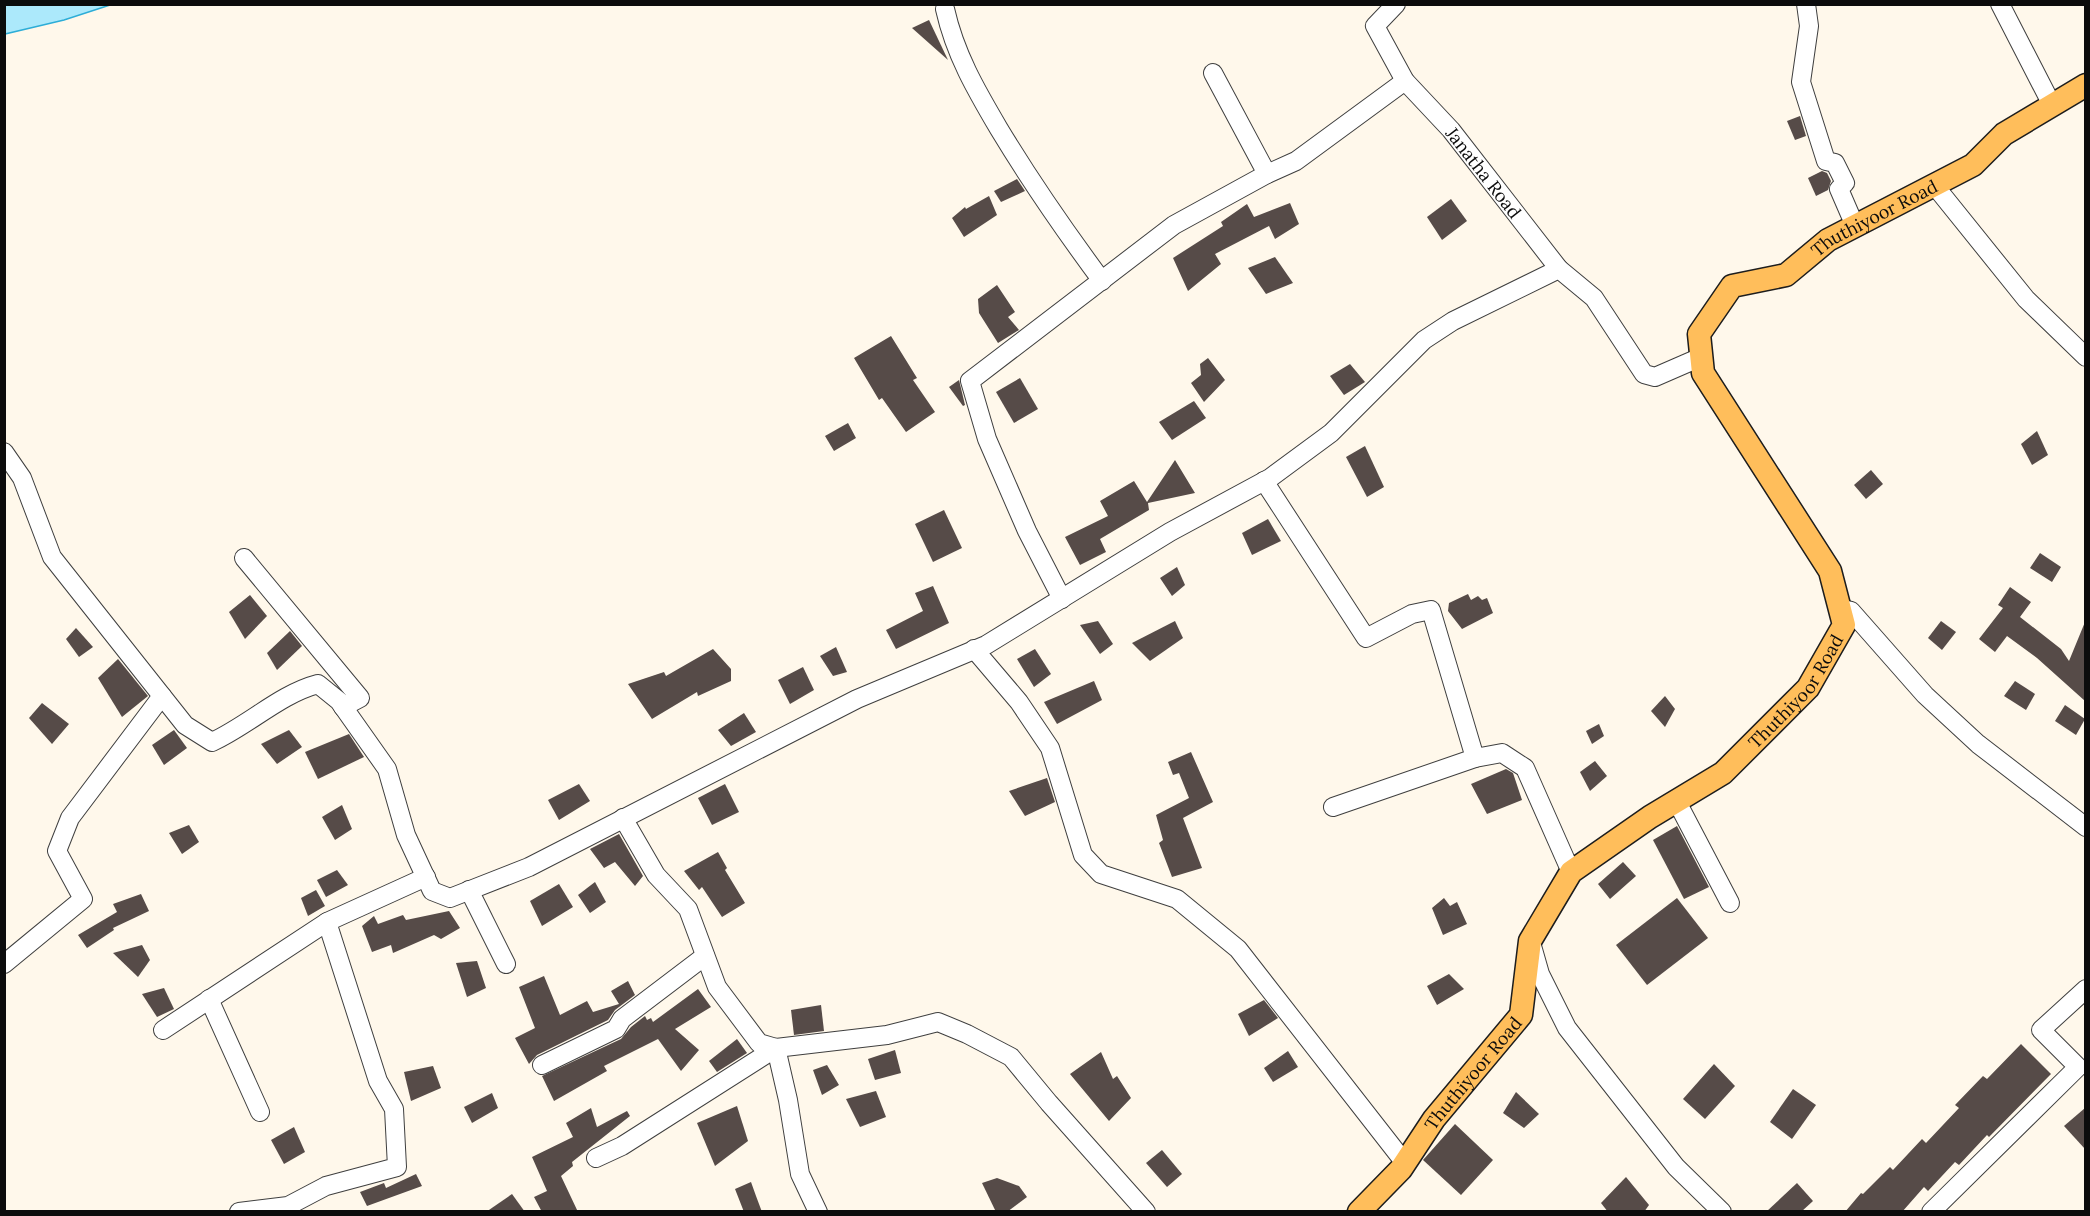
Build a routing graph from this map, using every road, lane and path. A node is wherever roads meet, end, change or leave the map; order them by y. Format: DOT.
graph roads {
  1 [pos="1396,4"];
  2 [pos="1806,4"];
  3 [pos="2000,4"];
  4 [pos="945,9"];
  5 [pos="1213,73"];
  6 [pos="1405,81"];
  7 [pos="2085,85"];
  8 [pos="2052,105"];
  9 [pos="1267,174"];
  10 [pos="1935,186"];
  11 [pos="1855,226"];
  12 [pos="1559,269"];
  13 [pos="1101,281"];
  14 [pos="1701,357"];
  15 [pos="2085,357"];
  16 [pos="4,452"];
  17 [pos="1264,481"];
  18 [pos="244,558"];
  19 [pos="1062,599"];
  20 [pos="1839,608"];
  21 [pos="974,649"];
  22 [pos="162,696"];
  23 [pos="343,707"];
  24 [pos="1476,758"];
  25 [pos="1676,800"];
  26 [pos="1333,807"];
  27 [pos="623,818"];
  28 [pos="2085,827"];
  29 [pos="1572,872"];
  30 [pos="426,877"];
  31 [pos="469,890"];
  32 [pos="1730,903"];
  33 [pos="327,922"];
  34 [pos="1530,941"];
  35 [pos="705,956"];
  36 [pos="4,963"];
  37 [pos="506,964"];
  38 [pos="2085,989"];
  39 [pos="209,999"];
  40 [pos="163,1030"];
  41 [pos="776,1048"];
  42 [pos="542,1065"];
  43 [pos="260,1113"];
  44 [pos="596,1158"];
  45 [pos="1405,1163"];
  46 [pos="239,1212"];
  47 [pos="818,1212"];
  48 [pos="1146,1212"];
  49 [pos="1359,1212"];
  50 [pos="1722,1212"];
  51 [pos="1931,1212"];
  1 -- 6 [label="street, Janatha Road"];
  2 -- 11 [label="street"];
  3 -- 8 [label="street"];
  4 -- 13 [label="street"];
  5 -- 9 [label="street"];
  6 -- 9 [label="street"];
  6 -- 12 [label="street, Janatha Road"];
  7 -- 8 [label="main road, Thuthiyoor Road"];
  8 -- 10 [label="main road, Thuthiyoor Road"];
  9 -- 13 [label="street"];
  10 -- 11 [label="main road, Thuthiyoor Road"];
  10 -- 15 [label="street"];
  11 -- 14 [label="main road, Thuthiyoor Road"];
  12 -- 14 [label="street, Janatha Road"];
  12 -- 17 [label="street"];
  13 -- 19 [label="street"];
  14 -- 20 [label="main road, Thuthiyoor Road"];
  16 -- 22 [label="street"];
  17 -- 19 [label="street"];
  17 -- 24 [label="street"];
  18 -- 23 [label="street"];
  19 -- 21 [label="street"];
  20 -- 25 [label="main road, Thuthiyoor Road"];
  20 -- 28 [label="street"];
  21 -- 27 [label="street"];
  21 -- 45 [label="street"];
  22 -- 23 [label="street"];
  22 -- 36 [label="street"];
  23 -- 30 [label="street"];
  24 -- 26 [label="street"];
  24 -- 29 [label="street"];
  25 -- 29 [label="main road, Thuthiyoor Road"];
  25 -- 32 [label="street"];
  27 -- 31 [label="street"];
  27 -- 35 [label="street"];
  29 -- 34 [label="main road, Thuthiyoor Road"];
  30 -- 31 [label="street"];
  30 -- 33 [label="street"];
  31 -- 37 [label="street"];
  33 -- 39 [label="street"];
  33 -- 46 [label="street"];
  34 -- 45 [label="main road, Thuthiyoor Road"];
  34 -- 50 [label="street"];
  35 -- 41 [label="street"];
  35 -- 42 [label="street"];
  38 -- 51 [label="street"];
  39 -- 40 [label="street"];
  39 -- 43 [label="street"];
  41 -- 44 [label="street"];
  41 -- 47 [label="street"];
  41 -- 48 [label="street"];
  45 -- 49 [label="main road, Thuthiyoor Road"];
}
